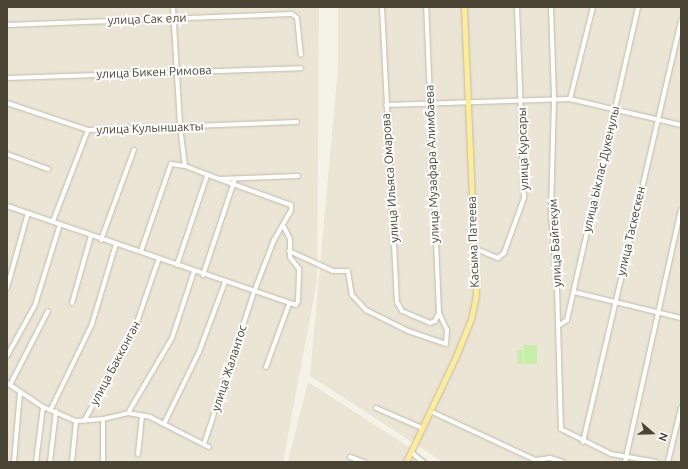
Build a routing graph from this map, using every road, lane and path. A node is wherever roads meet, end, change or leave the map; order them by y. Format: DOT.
graph roads {
  1 [pos="173,7"];
  2 [pos="382,7"];
  3 [pos="426,7"];
  4 [pos="464,7"];
  5 [pos="517,7"];
  6 [pos="551,7"];
  7 [pos="593,7"];
  8 [pos="638,7"];
  9 [pos="174,18"];
  10 [pos="681,20"];
  11 [pos="7,25"];
  12 [pos="301,55"];
  13 [pos="301,68"];
  14 [pos="176,71"];
  15 [pos="7,78"];
  16 [pos="554,99"];
  17 [pos="570,99"];
  18 [pos="521,100"];
  19 [pos="7,103"];
  20 [pos="429,103"];
  21 [pos="467,103"];
  22 [pos="386,105"];
  23 [pos="614,109"];
  24 [pos="657,119"];
  25 [pos="297,122"];
  26 [pos="681,125"];
  27 [pos="180,126"];
  28 [pos="88,130"];
  29 [pos="134,150"];
  30 [pos="7,154"];
  31 [pos="186,166"];
  32 [pos="48,168"];
  33 [pos="207,176"];
  34 [pos="298,176"];
  35 [pos="235,179"];
  36 [pos="219,180"];
  37 [pos="233,187"];
  38 [pos="7,207"];
  39 [pos="681,210"];
  40 [pos="28,213"];
  41 [pos="53,221"];
  42 [pos="60,224"];
  43 [pos="283,225"];
  44 [pos="91,236"];
  45 [pos="101,240"];
  46 [pos="116,244"];
  47 [pos="474,248"];
  48 [pos="141,251"];
  49 [pos="289,251"];
  50 [pos="159,258"];
  51 [pos="177,265"];
  52 [pos="194,271"];
  53 [pos="203,275"];
  54 [pos="225,282"];
  55 [pos="7,288"];
  56 [pos="254,292"];
  57 [pos="574,292"];
  58 [pos="615,302"];
  59 [pos="72,303"];
  60 [pos="289,304"];
  61 [pos="48,311"];
  62 [pos="439,313"];
  63 [pos="659,313"];
  64 [pos="681,318"];
  65 [pos="435,321"];
  66 [pos="558,326"];
  67 [pos="7,356"];
  68 [pos="266,367"];
  69 [pos="8,384"];
  70 [pos="20,392"];
  71 [pos="42,406"];
  72 [pos="376,408"];
  73 [pos="681,408"];
  74 [pos="51,409"];
  75 [pos="56,411"];
  76 [pos="430,411"];
  77 [pos="128,413"];
  78 [pos="142,416"];
  79 [pos="103,419"];
  80 [pos="76,420"];
  81 [pos="84,421"];
  82 [pos="164,424"];
  83 [pos="422,428"];
  84 [pos="583,442"];
  85 [pos="204,444"];
  86 [pos="209,447"];
  87 [pos="411,452"];
  88 [pos="138,454"];
  89 [pos="627,455"];
  90 [pos="350,457"];
  91 [pos="538,461"];
  92 [pos="14,462"];
  93 [pos="36,462"];
  94 [pos="50,462"];
  95 [pos="72,462"];
  96 [pos="103,462"];
  97 [pos="364,462"];
  98 [pos="406,462"];
  99 [pos="423,462"];
  100 [pos="563,462"];
  101 [pos="625,462"];
  102 [pos="656,462"];
  103 [pos="668,462"];
  1 -- 9 [label="street"];
  2 -- 22 [label="street, улица Ильяса Омарова"];
  3 -- 20 [label="street, улица Музафара Алимбаева"];
  4 -- 21 [label="main road, Касыма Патеева"];
  5 -- 18 [label="street, улица Курсары"];
  6 -- 16 [label="street, улица Байгекум"];
  7 -- 17 [label="street"];
  8 -- 23 [label="street, улица Ыклас Дукенулы"];
  9 -- 11 [label="street, улица Сак ели"];
  9 -- 12 [label="street, улица Сак ели"];
  9 -- 14 [label="street"];
  10 -- 24 [label="street, улица Таскескен"];
  13 -- 14 [label="street, улица Бикен Римова"];
  14 -- 15 [label="street, улица Бикен Римова"];
  14 -- 27 [label="street"];
  16 -- 17 [label="street"];
  16 -- 18 [label="street"];
  16 -- 66 [label="street, улица Байгекум"];
  17 -- 23 [label="street"];
  18 -- 21 [label="street"];
  18 -- 47 [label="street, улица Курсары"];
  19 -- 28 [label="street, улица Кулыншакты"];
  20 -- 21 [label="street"];
  20 -- 22 [label="street"];
  20 -- 62 [label="street, улица Музафара Алимбаева"];
  21 -- 47 [label="main road, Касыма Патеева"];
  22 -- 65 [label="street, улица Ильяса Омарова"];
  23 -- 24 [label="street"];
  23 -- 57 [label="street, улица Ыклас Дукенулы"];
  24 -- 26 [label="street"];
  24 -- 58 [label="street, улица Таскескен"];
  25 -- 27 [label="street, улица Кулыншакты"];
  27 -- 28 [label="street, улица Кулыншакты"];
  27 -- 31 [label="street"];
  28 -- 41 [label="street"];
  29 -- 45 [label="street"];
  30 -- 32 [label="street"];
  31 -- 33 [label="street"];
  31 -- 48 [label="street"];
  33 -- 36 [label="street"];
  33 -- 51 [label="street"];
  34 -- 35 [label="street"];
  35 -- 36 [label="street"];
  35 -- 37 [label="street"];
  36 -- 37 [label="street"];
  37 -- 43 [label="street, улица Жалантос"];
  37 -- 53 [label="street"];
  38 -- 40 [label="street"];
  39 -- 63 [label="street"];
  40 -- 41 [label="street"];
  40 -- 55 [label="street"];
  41 -- 42 [label="street"];
  42 -- 44 [label="street"];
  42 -- 67 [label="street"];
  43 -- 49 [label="street"];
  43 -- 56 [label="street, улица Жалантос"];
  44 -- 45 [label="street"];
  44 -- 59 [label="street"];
  45 -- 46 [label="street"];
  46 -- 48 [label="street"];
  46 -- 74 [label="street"];
  47 -- 76 [label="main road, Касыма Патеева"];
  48 -- 50 [label="street"];
  49 -- 60 [label="street"];
  49 -- 62 [label="street"];
  50 -- 51 [label="street"];
  50 -- 81 [label="street, улица Бакконган"];
  51 -- 52 [label="street"];
  52 -- 53 [label="street"];
  52 -- 77 [label="street"];
  53 -- 54 [label="street"];
  54 -- 56 [label="street"];
  54 -- 82 [label="street"];
  56 -- 60 [label="street"];
  56 -- 85 [label="street, улица Жалантос"];
  57 -- 58 [label="street"];
  57 -- 66 [label="street, улица Ыклас Дукенулы"];
  58 -- 63 [label="street"];
  58 -- 84 [label="street, улица Таскескен"];
  60 -- 68 [label="street"];
  61 -- 69 [label="street"];
  62 -- 65 [label="street, улица Музафара Алимбаева"];
  63 -- 64 [label="street"];
  63 -- 89 [label="street"];
  66 -- 84 [label="street, улица Байгекум"];
  69 -- 70 [label="street"];
  70 -- 71 [label="street"];
  70 -- 92 [label="street"];
  71 -- 74 [label="street"];
  71 -- 93 [label="street"];
  72 -- 83 [label="street"];
  73 -- 103 [label="street"];
  74 -- 75 [label="street"];
  75 -- 80 [label="street"];
  75 -- 94 [label="street"];
  76 -- 83 [label="main road, Касыма Патеева"];
  76 -- 91 [label="street"];
  77 -- 78 [label="street"];
  77 -- 79 [label="street"];
  78 -- 82 [label="street"];
  78 -- 88 [label="street"];
  79 -- 81 [label="street"];
  79 -- 96 [label="street"];
  80 -- 81 [label="street"];
  80 -- 95 [label="street"];
  82 -- 85 [label="street"];
  83 -- 87 [label="main road, Касыма Патеева"];
  84 -- 89 [label="street"];
  85 -- 86 [label="street"];
  87 -- 98 [label="main road, Касыма Патеева"];
  87 -- 99 [label="street"];
  89 -- 101 [label="street"];
  89 -- 102 [label="street"];
  90 -- 97 [label="street"];
  91 -- 100 [label="street"];
}
